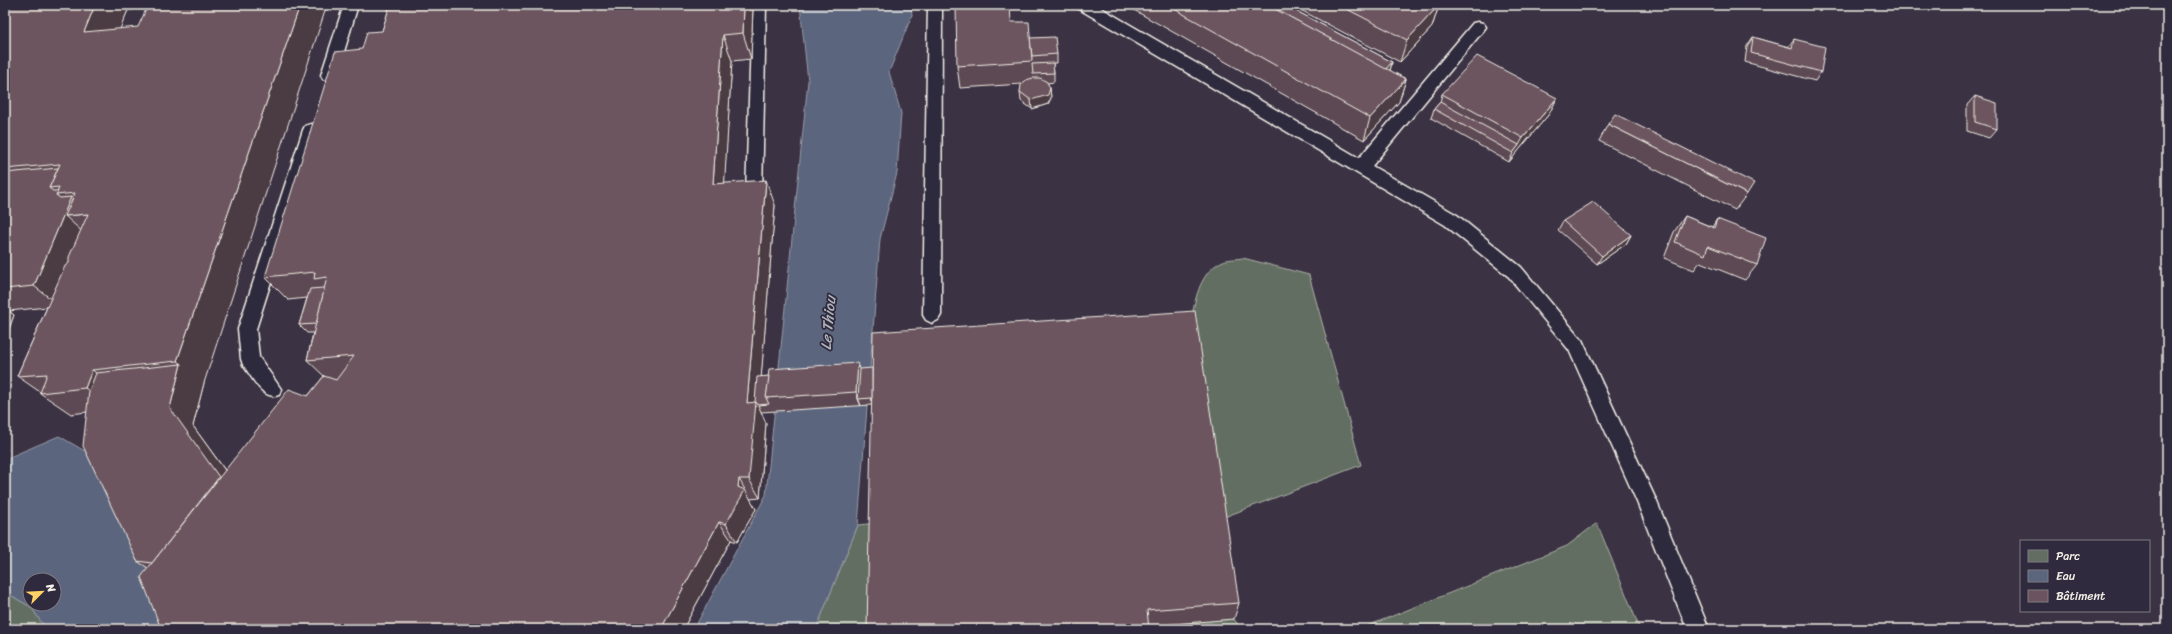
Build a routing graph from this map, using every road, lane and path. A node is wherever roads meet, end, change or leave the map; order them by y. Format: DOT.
graph roads {
  1 [pos="351,5"];
  2 [pos="759,5"];
  3 [pos="935,5"];
  4 [pos="1084,5"];
  5 [pos="1478,27"];
  6 [pos="325,88"];
  7 [pos="315,118"];
  8 [pos="1360,166"];
  9 [pos="754,195"];
  10 [pos="932,314"];
  11 [pos="272,389"];
  12 [pos="1698,629"];
  1 -- 6 [label="lane"];
  2 -- 9 [label="lane"];
  3 -- 10 [label="lane"];
  4 -- 8 [label="lane"];
  5 -- 8 [label="lane"];
  7 -- 11 [label="lane"];
  8 -- 12 [label="lane"];
}
